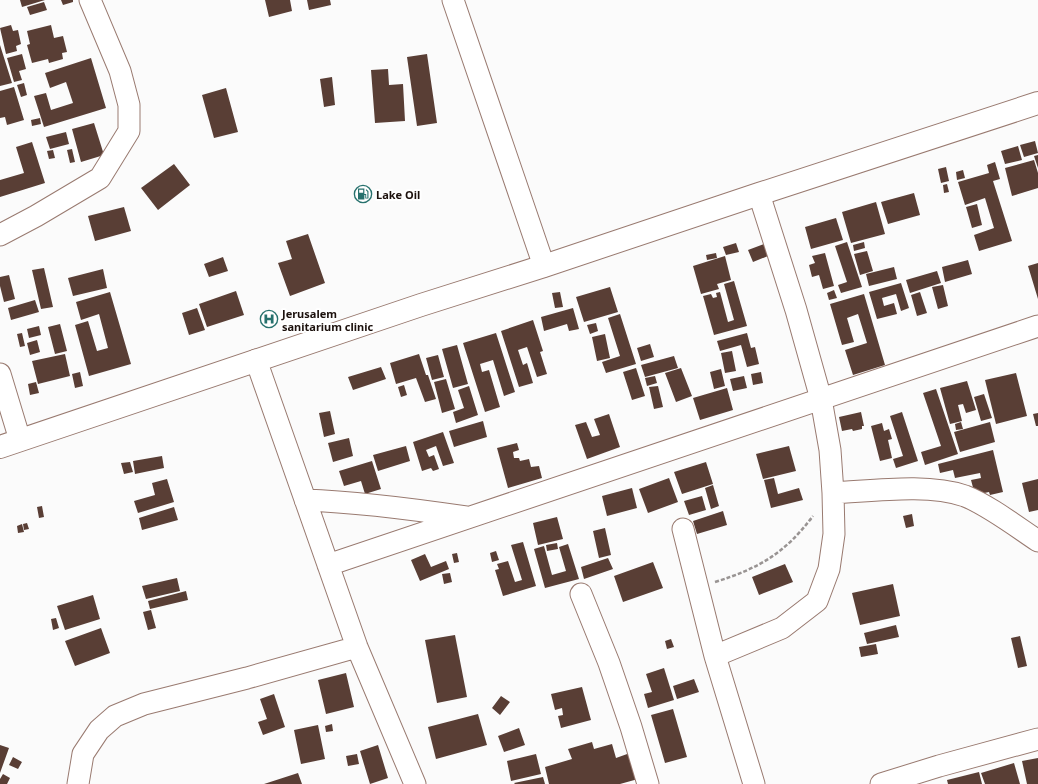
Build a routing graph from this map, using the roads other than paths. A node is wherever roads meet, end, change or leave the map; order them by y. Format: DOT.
graph roads {
  1 [pos="90,0"];
  2 [pos="453,0"];
  3 [pos="1038,103"];
  4 [pos="759,194"];
  5 [pos="0,235"];
  6 [pos="544,266"];
  7 [pos="1038,326"];
  8 [pos="256,360"];
  9 [pos="0,374"];
  10 [pos="821,399"];
  11 [pos="20,440"];
  12 [pos="0,447"];
  13 [pos="833,493"];
  14 [pos="305,500"];
  15 [pos="468,517"];
  16 [pos="683,529"];
  17 [pos="1038,541"];
  18 [pos="328,565"];
  19 [pos="581,594"];
  20 [pos="358,647"];
  21 [pos="715,656"];
  22 [pos="1038,739"];
  23 [pos="78,784"];
  24 [pos="415,784"];
  25 [pos="648,784"];
  26 [pos="754,784"];
  27 [pos="881,784"];
  1 -- 5 [label="street"];
  2 -- 6 [label="street"];
  3 -- 4 [label="street"];
  4 -- 6 [label="street"];
  4 -- 10 [label="street"];
  6 -- 8 [label="street"];
  7 -- 10 [label="street"];
  8 -- 11 [label="street"];
  8 -- 14 [label="street"];
  9 -- 11 [label="street"];
  10 -- 13 [label="street"];
  10 -- 15 [label="street"];
  11 -- 12 [label="street"];
  13 -- 17 [label="street"];
  13 -- 21 [label="street"];
  14 -- 15 [label="street"];
  14 -- 18 [label="street"];
  15 -- 18 [label="street"];
  16 -- 21 [label="street"];
  18 -- 20 [label="street"];
  19 -- 25 [label="street"];
  20 -- 23 [label="street"];
  20 -- 24 [label="street"];
  21 -- 26 [label="street"];
  22 -- 27 [label="street"];
}
